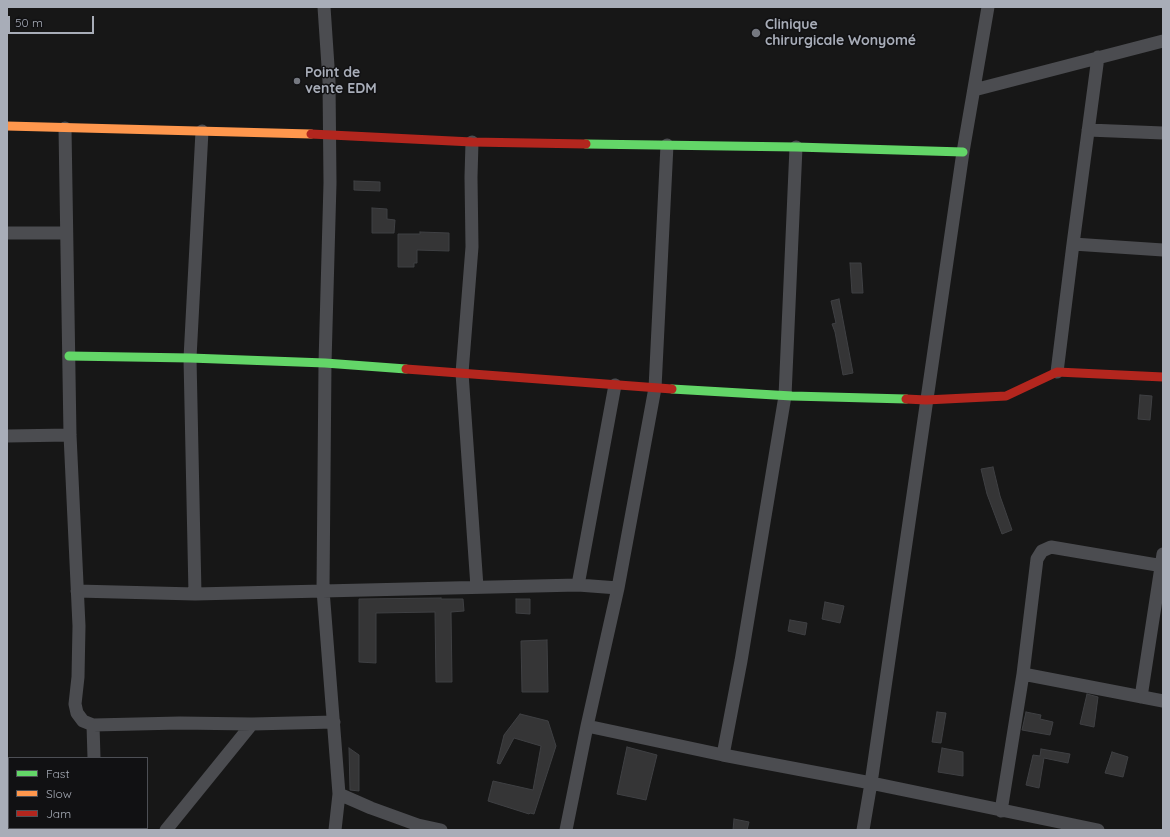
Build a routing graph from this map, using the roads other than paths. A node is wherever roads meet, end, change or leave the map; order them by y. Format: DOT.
graph roads {
  1 [pos="324,7"];
  2 [pos="988,7"];
  3 [pos="1163,41"];
  4 [pos="1098,57"];
  5 [pos="974,90"];
  6 [pos="7,126"];
  7 [pos="65,128"];
  8 [pos="1088,130"];
  9 [pos="202,131"];
  10 [pos="1163,133"];
  11 [pos="330,135"];
  12 [pos="472,142"];
  13 [pos="667,145"];
  14 [pos="796,147"];
  15 [pos="963,152"];
  16 [pos="7,233"];
  17 [pos="66,233"];
  18 [pos="1073,244"];
  19 [pos="1163,250"];
  20 [pos="69,356"];
  21 [pos="190,358"];
  22 [pos="325,363"];
  23 [pos="1057,372"];
  24 [pos="462,373"];
  25 [pos="1163,377"];
  26 [pos="615,385"];
  27 [pos="655,388"];
  28 [pos="785,396"];
  29 [pos="926,400"];
  30 [pos="7,436"];
  31 [pos="70,436"];
  32 [pos="1162,562"];
  33 [pos="578,584"];
  34 [pos="477,587"];
  35 [pos="618,588"];
  36 [pos="323,590"];
  37 [pos="77,591"];
  38 [pos="195,594"];
  39 [pos="1023,674"];
  40 [pos="1141,697"];
  41 [pos="1163,701"];
  42 [pos="334,722"];
  43 [pos="252,724"];
  44 [pos="93,725"];
  45 [pos="587,726"];
  46 [pos="724,755"];
  47 [pos="94,757"];
  48 [pos="871,783"];
  49 [pos="339,794"];
  50 [pos="1001,811"];
  51 [pos="418,825"];
  52 [pos="166,830"];
  53 [pos="335,830"];
  54 [pos="401,830"];
  55 [pos="441,830"];
  56 [pos="566,830"];
  57 [pos="863,830"];
  58 [pos="1098,830"];
  1 -- 11 [label="street"];
  2 -- 5 [label="street"];
  3 -- 4 [label="street"];
  4 -- 5 [label="street"];
  4 -- 8 [label="street"];
  5 -- 15 [label="street"];
  6 -- 7 [label="street"];
  7 -- 9 [label="street"];
  7 -- 17 [label="street"];
  8 -- 10 [label="street"];
  8 -- 18 [label="street"];
  9 -- 11 [label="street"];
  9 -- 21 [label="street"];
  11 -- 12 [label="street"];
  11 -- 22 [label="street"];
  12 -- 13 [label="street"];
  12 -- 24 [label="street"];
  13 -- 14 [label="street"];
  13 -- 27 [label="street"];
  14 -- 15 [label="street"];
  14 -- 28 [label="street"];
  15 -- 29 [label="street"];
  16 -- 17 [label="street"];
  17 -- 20 [label="street"];
  18 -- 19 [label="street"];
  18 -- 23 [label="street"];
  20 -- 21 [label="street"];
  20 -- 31 [label="street"];
  21 -- 22 [label="street"];
  21 -- 38 [label="street"];
  22 -- 24 [label="street"];
  22 -- 36 [label="street"];
  23 -- 25 [label="street"];
  23 -- 29 [label="street"];
  24 -- 26 [label="street"];
  24 -- 34 [label="street"];
  26 -- 27 [label="street"];
  26 -- 33 [label="street"];
  27 -- 28 [label="street"];
  27 -- 35 [label="street"];
  28 -- 29 [label="street"];
  28 -- 46 [label="street"];
  29 -- 48 [label="street"];
  30 -- 31 [label="street"];
  31 -- 37 [label="street"];
  32 -- 39 [label="street"];
  32 -- 40 [label="street"];
  33 -- 34 [label="street"];
  33 -- 35 [label="street"];
  34 -- 36 [label="street"];
  35 -- 45 [label="street"];
  36 -- 38 [label="street"];
  36 -- 42 [label="street"];
  37 -- 38 [label="street"];
  37 -- 44 [label="street"];
  39 -- 40 [label="street"];
  39 -- 50 [label="street"];
  40 -- 41 [label="street"];
  42 -- 43 [label="street"];
  42 -- 49 [label="street"];
  43 -- 44 [label="street"];
  43 -- 52 [label="street"];
  44 -- 47 [label="street"];
  45 -- 46 [label="street"];
  45 -- 56 [label="street"];
  46 -- 48 [label="street"];
  48 -- 50 [label="street"];
  48 -- 57 [label="street"];
  49 -- 51 [label="street"];
  49 -- 53 [label="street"];
  50 -- 58 [label="street"];
  51 -- 54 [label="street"];
  51 -- 55 [label="street"];
}
